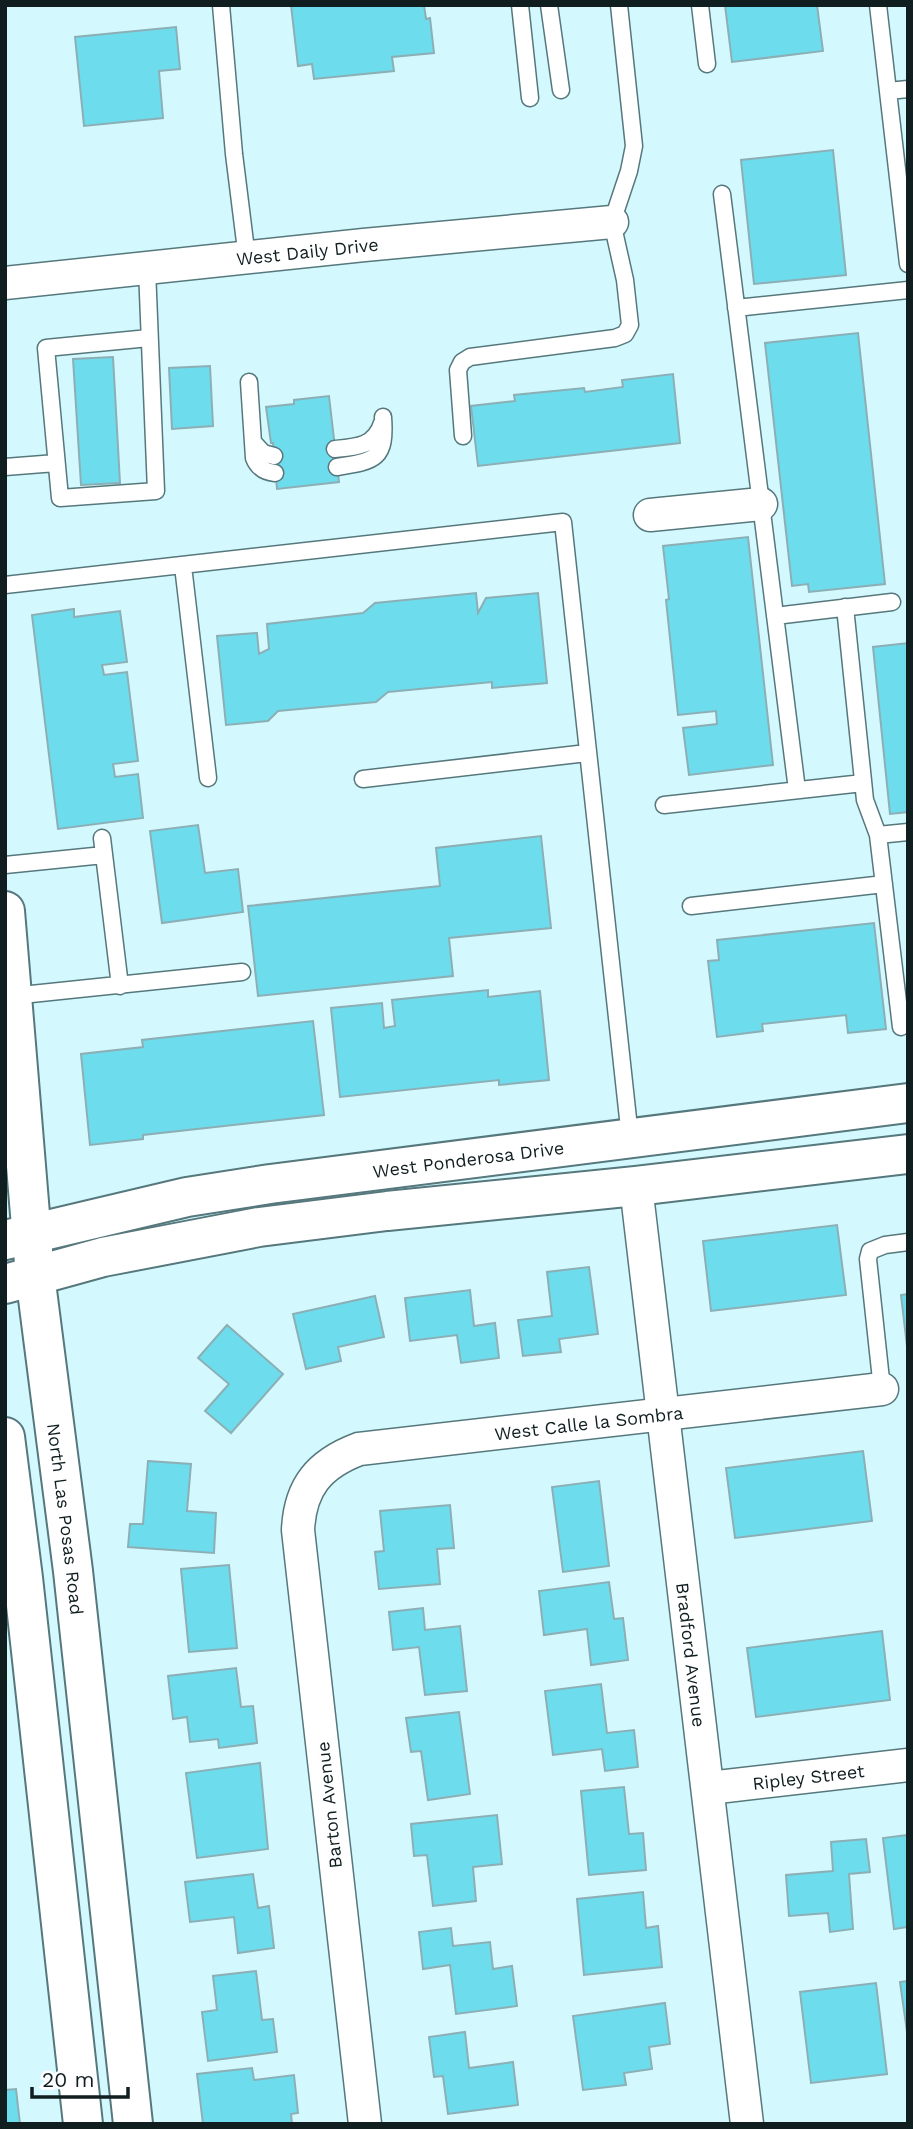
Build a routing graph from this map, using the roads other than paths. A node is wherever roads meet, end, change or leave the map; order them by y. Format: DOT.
graph roads {
  1 [pos="220,5"];
  2 [pos="520,5"];
  3 [pos="549,5"];
  4 [pos="619,5"];
  5 [pos="701,5"];
  6 [pos="878,5"];
  7 [pos="706,64"];
  8 [pos="908,89"];
  9 [pos="561,90"];
  10 [pos="888,91"];
  11 [pos="530,98"];
  12 [pos="722,194"];
  13 [pos="612,222"];
  14 [pos="247,258"];
  15 [pos="908,264"];
  16 [pos="147,269"];
  17 [pos="5,283"];
  18 [pos="908,290"];
  19 [pos="736,308"];
  20 [pos="149,338"];
  21 [pos="249,382"];
  22 [pos="463,436"];
  23 [pos="335,449"];
  24 [pos="57,463"];
  25 [pos="275,464"];
  26 [pos="5,467"];
  27 [pos="337,467"];
  28 [pos="761,503"];
  29 [pos="649,515"];
  30 [pos="183,566"];
  31 [pos="5,586"];
  32 [pos="892,601"];
  33 [pos="845,607"];
  34 [pos="775,616"];
  35 [pos="587,753"];
  36 [pos="208,778"];
  37 [pos="363,779"];
  38 [pos="863,783"];
  39 [pos="797,790"];
  40 [pos="664,805"];
  41 [pos="908,832"];
  42 [pos="878,835"];
  43 [pos="102,838"];
  44 [pos="104,855"];
  45 [pos="5,864"];
  46 [pos="884,884"];
  47 [pos="691,906"];
  48 [pos="5,911"];
  49 [pos="242,972"];
  50 [pos="120,986"];
  51 [pos="12,996"];
  52 [pos="901,1027"];
  53 [pos="908,1102"];
  54 [pos="630,1137"];
  55 [pos="908,1154"];
  56 [pos="636,1186"];
  57 [pos="19,1236"];
  58 [pos="908,1242"];
  59 [pos="20,1279"];
  60 [pos="883,1389"];
  61 [pos="663,1413"];
  62 [pos="5,1437"];
  63 [pos="309,1487"];
  64 [pos="74,1571"];
  65 [pos="14,1578"];
  66 [pos="908,1765"];
  67 [pos="709,1788"];
  68 [pos="83,2124"];
  69 [pos="133,2124"];
  70 [pos="365,2124"];
  71 [pos="747,2124"];
  1 -- 14 [label="lane"];
  2 -- 11 [label="lane"];
  3 -- 9 [label="lane"];
  4 -- 13 [label="lane"];
  5 -- 7 [label="lane"];
  6 -- 10 [label="lane"];
  8 -- 10 [label="lane"];
  10 -- 15 [label="lane"];
  12 -- 19 [label="lane"];
  13 -- 14 [label="street, West Daily Drive"];
  13 -- 22 [label="lane"];
  14 -- 16 [label="street, West Daily Drive"];
  16 -- 17 [label="street, West Daily Drive"];
  16 -- 20 [label="lane"];
  18 -- 19 [label="lane"];
  19 -- 28 [label="lane"];
  20 -- 24 [label="lane"];
  20 -- 24 [label="lane"];
  21 -- 25 [label="lane"];
  23 -- 27 [label="lane"];
  24 -- 26 [label="lane"];
  28 -- 29 [label="street"];
  28 -- 34 [label="lane"];
  30 -- 31 [label="lane"];
  30 -- 35 [label="lane"];
  30 -- 36 [label="lane"];
  32 -- 33 [label="lane"];
  33 -- 34 [label="lane"];
  33 -- 38 [label="lane"];
  34 -- 39 [label="lane"];
  35 -- 37 [label="lane"];
  35 -- 54 [label="lane"];
  38 -- 39 [label="lane"];
  38 -- 42 [label="lane"];
  39 -- 40 [label="lane"];
  41 -- 42 [label="lane"];
  42 -- 46 [label="lane"];
  43 -- 44 [label="lane"];
  44 -- 45 [label="lane"];
  44 -- 50 [label="lane"];
  46 -- 47 [label="lane"];
  46 -- 52 [label="lane"];
  48 -- 51 [label="main road, North Las Posas Road"];
  49 -- 50 [label="lane"];
  50 -- 51 [label="lane"];
  51 -- 57 [label="main road, North Las Posas Road"];
  53 -- 54 [label="main road, West Ponderosa Drive"];
  54 -- 56 [label="main road"];
  54 -- 57 [label="main road, West Ponderosa Drive"];
  55 -- 56 [label="main road"];
  56 -- 59 [label="main road"];
  56 -- 61 [label="street, Bradford Avenue"];
  57 -- 59 [label="main road, North Las Posas Road"];
  58 -- 60 [label="lane"];
  59 -- 64 [label="main road, North Las Posas Road"];
  60 -- 61 [label="street, West Calle la Sombra"];
  61 -- 63 [label="street, West Calle la Sombra"];
  61 -- 67 [label="street, Bradford Avenue"];
  62 -- 65 [label="main road"];
  63 -- 70 [label="street, Barton Avenue"];
  64 -- 65 [label="main road"];
  64 -- 69 [label="main road, North Las Posas Road"];
  65 -- 68 [label="main road"];
  66 -- 67 [label="street, Ripley Street"];
  67 -- 71 [label="street, Bradford Avenue"];
}
